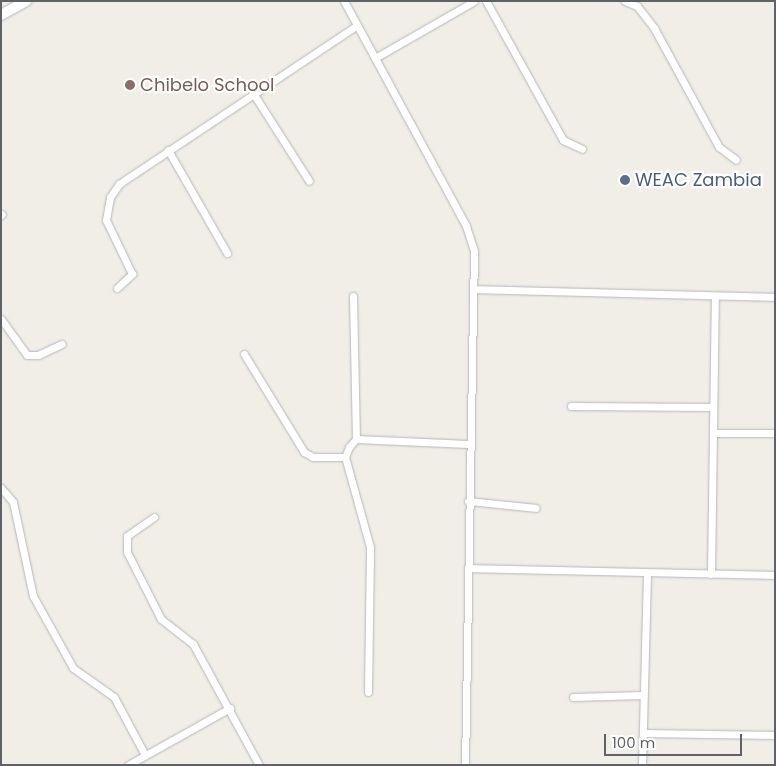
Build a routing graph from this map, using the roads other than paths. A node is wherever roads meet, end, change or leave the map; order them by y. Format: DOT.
graph roads {
  1 [pos="26,1"];
  2 [pos="344,1"];
  3 [pos="474,1"];
  4 [pos="486,1"];
  5 [pos="625,1"];
  6 [pos="1,15"];
  7 [pos="357,25"];
  8 [pos="375,58"];
  9 [pos="253,93"];
  10 [pos="582,149"];
  11 [pos="168,150"];
  12 [pos="736,160"];
  13 [pos="309,181"];
  14 [pos="227,253"];
  15 [pos="117,288"];
  16 [pos="474,289"];
  17 [pos="353,296"];
  18 [pos="715,296"];
  19 [pos="775,297"];
  20 [pos="1,319"];
  21 [pos="62,344"];
  22 [pos="244,354"];
  23 [pos="571,406"];
  24 [pos="713,407"];
  25 [pos="713,433"];
  26 [pos="775,433"];
  27 [pos="356,440"];
  28 [pos="468,444"];
  29 [pos="345,457"];
  30 [pos="1,488"];
  31 [pos="468,501"];
  32 [pos="536,508"];
  33 [pos="154,517"];
  34 [pos="468,568"];
  35 [pos="647,573"];
  36 [pos="712,574"];
  37 [pos="775,575"];
  38 [pos="368,692"];
  39 [pos="643,695"];
  40 [pos="573,697"];
  41 [pos="230,708"];
  42 [pos="643,734"];
  43 [pos="775,735"];
  44 [pos="145,755"];
  45 [pos="128,765"];
  46 [pos="259,765"];
  47 [pos="465,765"];
  48 [pos="642,765"];
  1 -- 6 [label="main road"];
  2 -- 7 [label="street"];
  3 -- 8 [label="street"];
  4 -- 10 [label="street"];
  5 -- 12 [label="street"];
  7 -- 8 [label="street"];
  7 -- 9 [label="street"];
  8 -- 16 [label="street"];
  9 -- 11 [label="street"];
  9 -- 13 [label="street"];
  11 -- 14 [label="street"];
  11 -- 15 [label="street"];
  16 -- 18 [label="street"];
  16 -- 28 [label="street"];
  17 -- 27 [label="street"];
  18 -- 19 [label="street"];
  18 -- 24 [label="street"];
  20 -- 21 [label="street"];
  22 -- 29 [label="street"];
  23 -- 24 [label="street"];
  24 -- 25 [label="street"];
  25 -- 26 [label="street"];
  25 -- 36 [label="street"];
  27 -- 28 [label="street"];
  27 -- 29 [label="street"];
  28 -- 31 [label="street"];
  29 -- 38 [label="street"];
  30 -- 44 [label="street"];
  31 -- 32 [label="street"];
  31 -- 34 [label="street"];
  33 -- 41 [label="street"];
  34 -- 35 [label="street"];
  34 -- 47 [label="street"];
  35 -- 36 [label="street"];
  35 -- 39 [label="street"];
  36 -- 37 [label="street"];
  39 -- 40 [label="street"];
  39 -- 42 [label="street"];
  41 -- 44 [label="street"];
  41 -- 46 [label="street"];
  42 -- 43 [label="street"];
  42 -- 48 [label="street"];
  44 -- 45 [label="street"];
}
